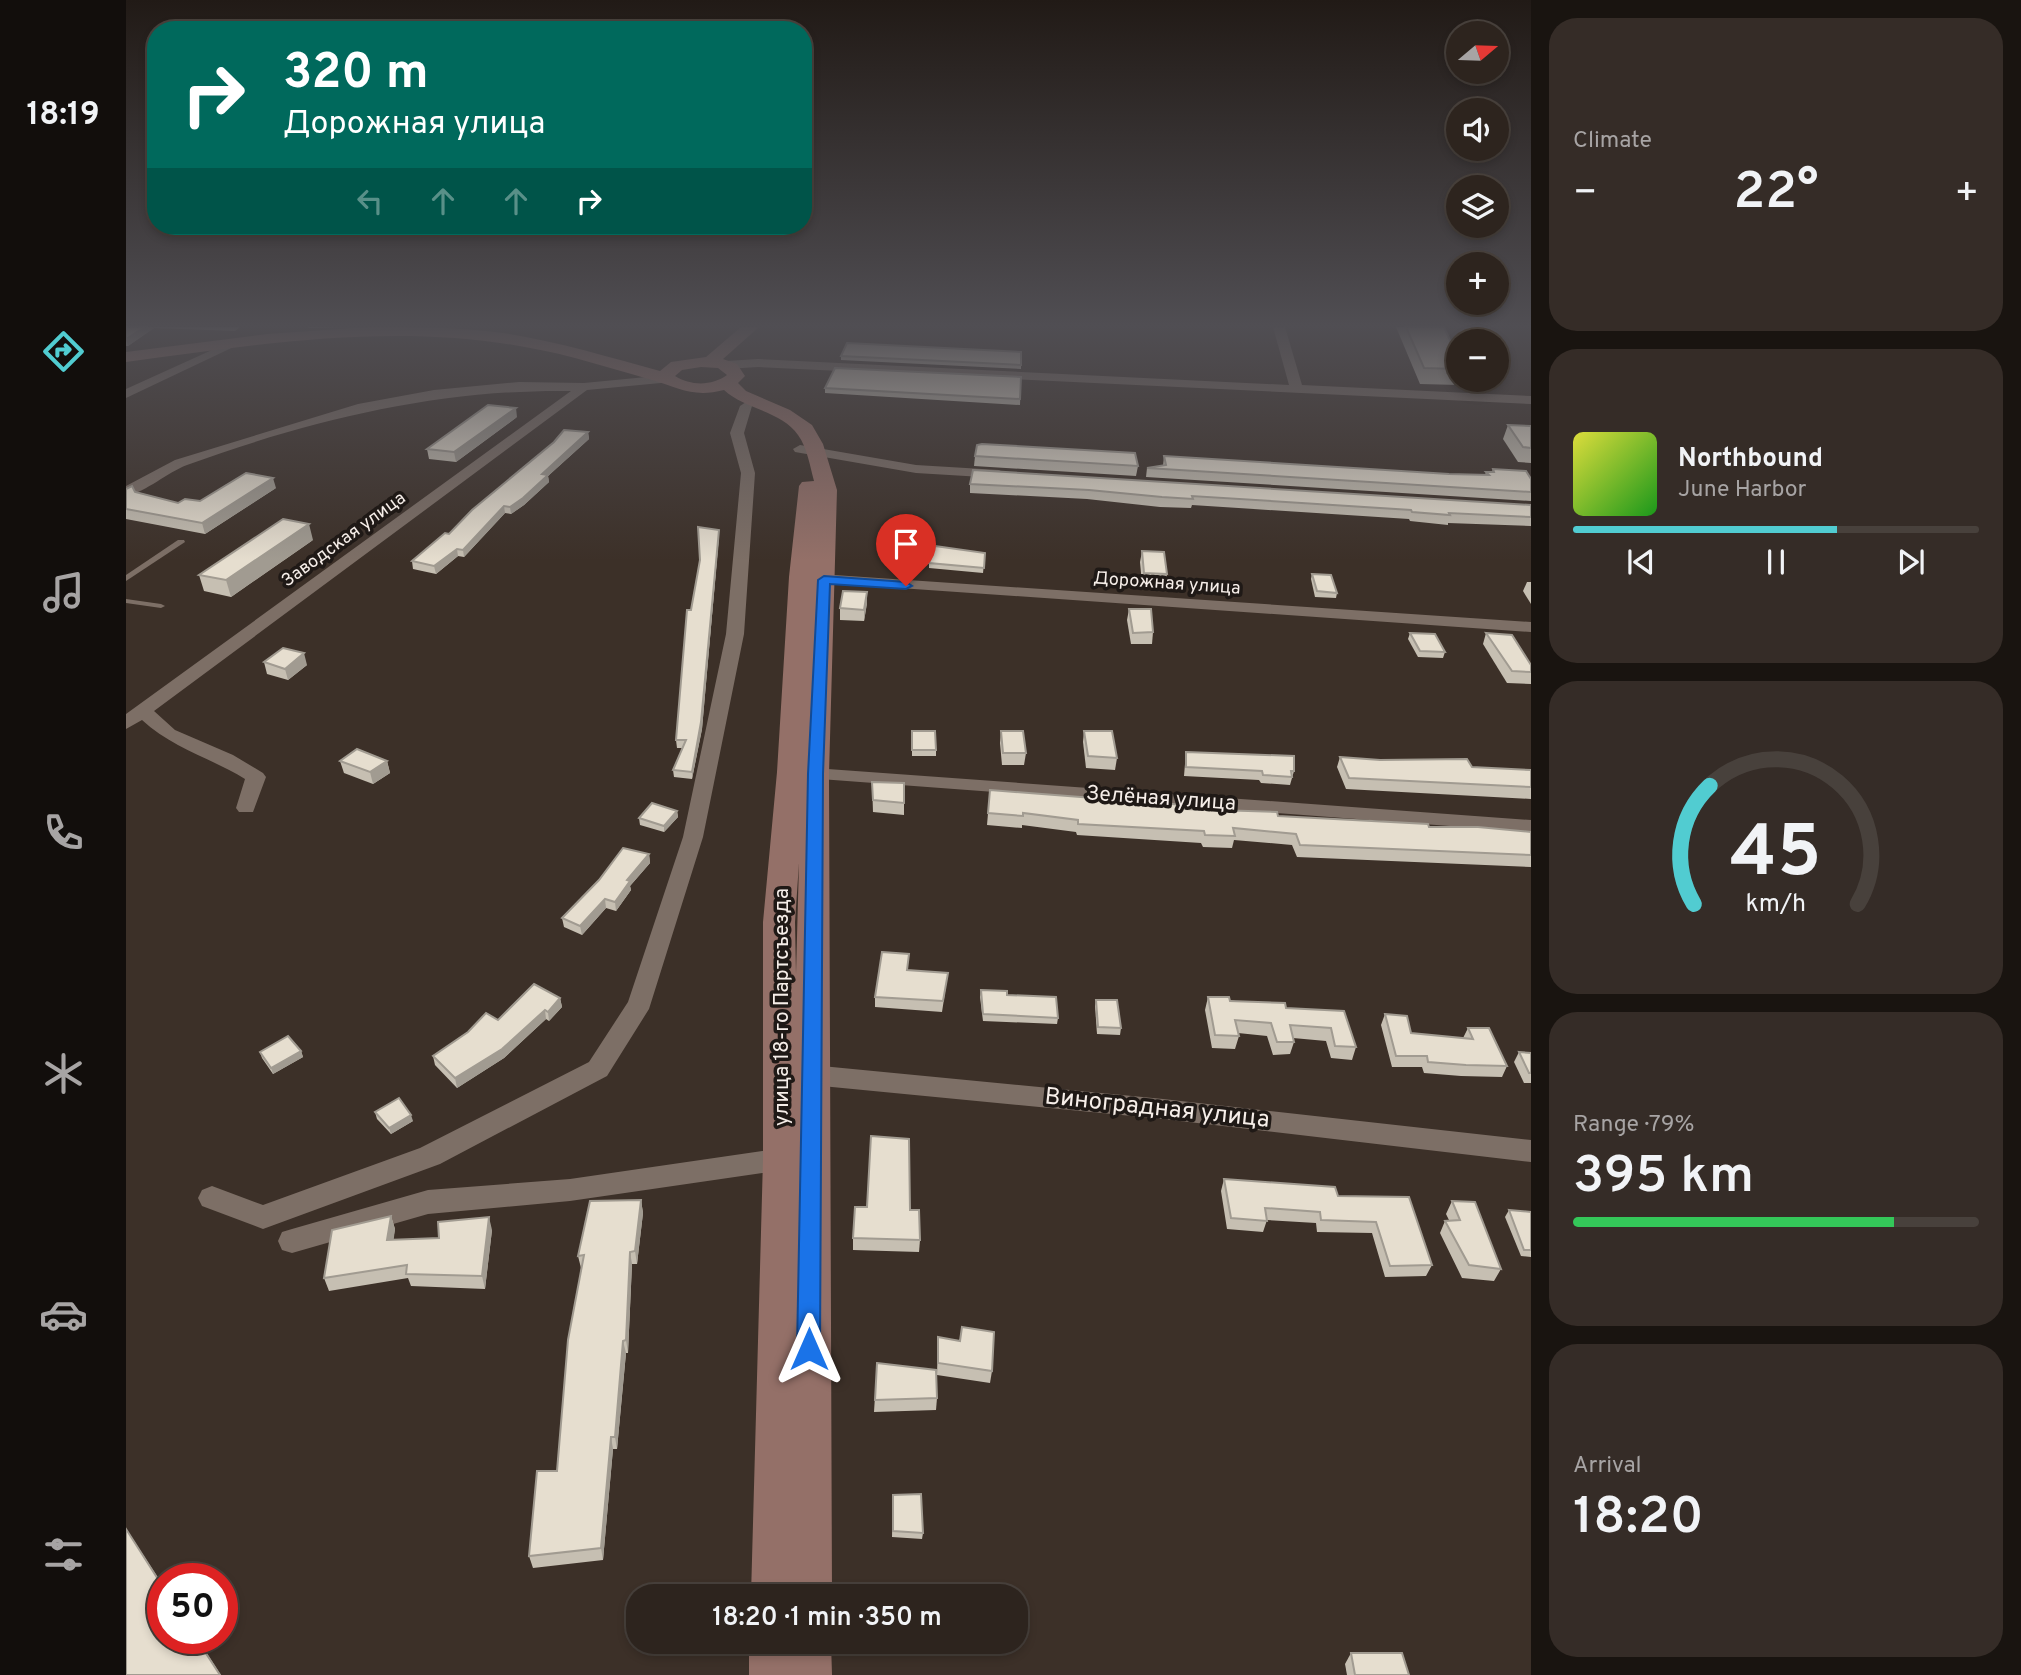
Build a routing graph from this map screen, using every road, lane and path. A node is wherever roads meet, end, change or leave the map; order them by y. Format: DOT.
graph roads {
  1 [pos="375,405"];
  2 [pos="559,405"];
  3 [pos="730,405"];
  4 [pos="757,405"];
  5 [pos="808,451"];
  6 [pos="1011,475"];
  7 [pos="126,492"];
  8 [pos="181,542"];
  9 [pos="126,579"];
  10 [pos="812,579"];
  11 [pos="126,601"];
  12 [pos="161,606"];
  13 [pos="1531,627"];
  14 [pos="143,711"];
  15 [pos="126,723"];
  16 [pos="803,773"];
  17 [pos="246,808"];
  18 [pos="1531,826"];
  19 [pos="796,1073"];
  20 [pos="1531,1152"];
  21 [pos="782,1159"];
  22 [pos="212,1198"];
  23 [pos="292,1241"];
  24 [pos="776,1584"];
  25 [pos="807,1584"];
  26 [pos="775,1654"];
  27 [pos="806,1654"];
  28 [pos="775,1675"];
  29 [pos="806,1675"];
  1 -- 7 [label="street"];
  2 -- 14 [label="street, Заводская улица"];
  3 -- 22 [label="street"];
  4 -- 5 [label="main road, улица 18-го Партсъезда"];
  5 -- 6 [label="street"];
  5 -- 10 [label="main road, улица 18-го Партсъезда"];
  8 -- 9 [label="lane"];
  10 -- 13 [label="street, Дорожная улица"];
  10 -- 16 [label="main road, улица 18-го Партсъезда"];
  11 -- 12 [label="lane"];
  14 -- 15 [label="street, Заводская улица"];
  14 -- 17 [label="street"];
  16 -- 18 [label="street, Зелёная улица"];
  16 -- 19 [label="main road, улица 18-го Партсъезда"];
  19 -- 20 [label="street, Виноградная улица"];
  19 -- 21 [label="main road, улица 18-го Партсъезда"];
  19 -- 25 [label="main road, улица 18-го Партсъезда"];
  21 -- 23 [label="street"];
  21 -- 24 [label="main road, улица 18-го Партсъезда"];
  26 -- 28 [label="main road"];
  27 -- 29 [label="main road"];
}
